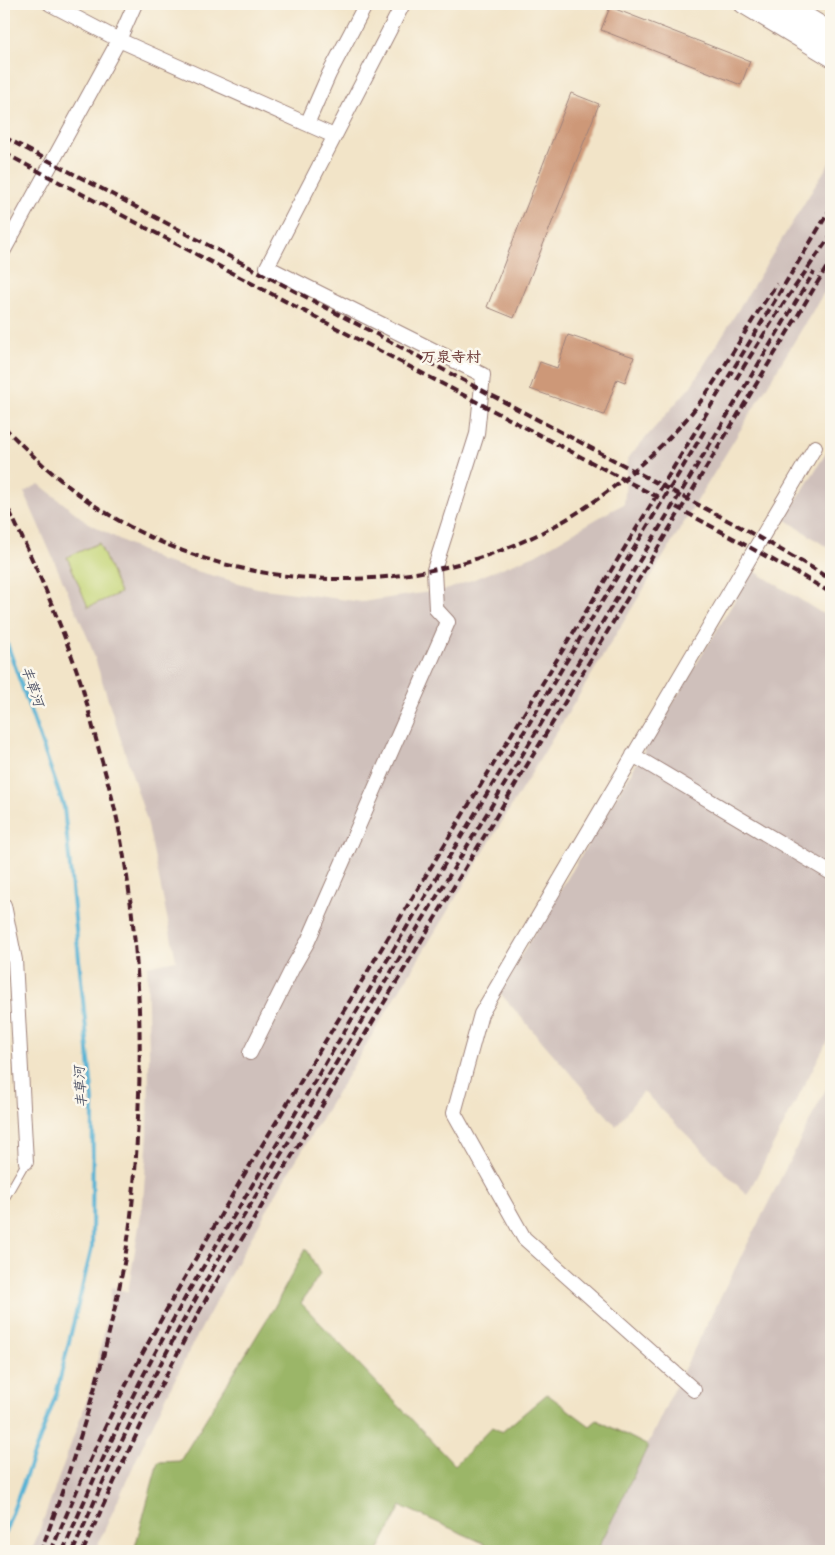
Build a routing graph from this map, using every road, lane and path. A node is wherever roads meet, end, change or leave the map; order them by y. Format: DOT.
graph roads {
  1 [pos="50,4"];
  2 [pos="135,4"];
  3 [pos="366,4"];
  4 [pos="403,4"];
  5 [pos="743,4"];
  6 [pos="780,4"];
  7 [pos="831,35"];
  8 [pos="119,40"];
  9 [pos="831,57"];
  10 [pos="307,124"];
  11 [pos="334,136"];
  12 [pos="4,250"];
  13 [pos="815,447"];
  14 [pos="633,755"];
  15 [pos="831,873"];
  16 [pos="4,905"];
  17 [pos="250,1053"];
  18 [pos="26,1162"];
  19 [pos="4,1196"];
  20 [pos="694,1390"];
  1 -- 8 [label="street"];
  2 -- 8 [label="street"];
  3 -- 10 [label="street"];
  4 -- 11 [label="street"];
  5 -- 9 [label="street"];
  6 -- 7 [label="highway"];
  8 -- 10 [label="street"];
  8 -- 12 [label="street"];
  10 -- 11 [label="street"];
  11 -- 17 [label="street"];
  13 -- 14 [label="street"];
  14 -- 15 [label="street"];
  14 -- 20 [label="street"];
  16 -- 18 [label="street"];
  18 -- 19 [label="lane"];
}
